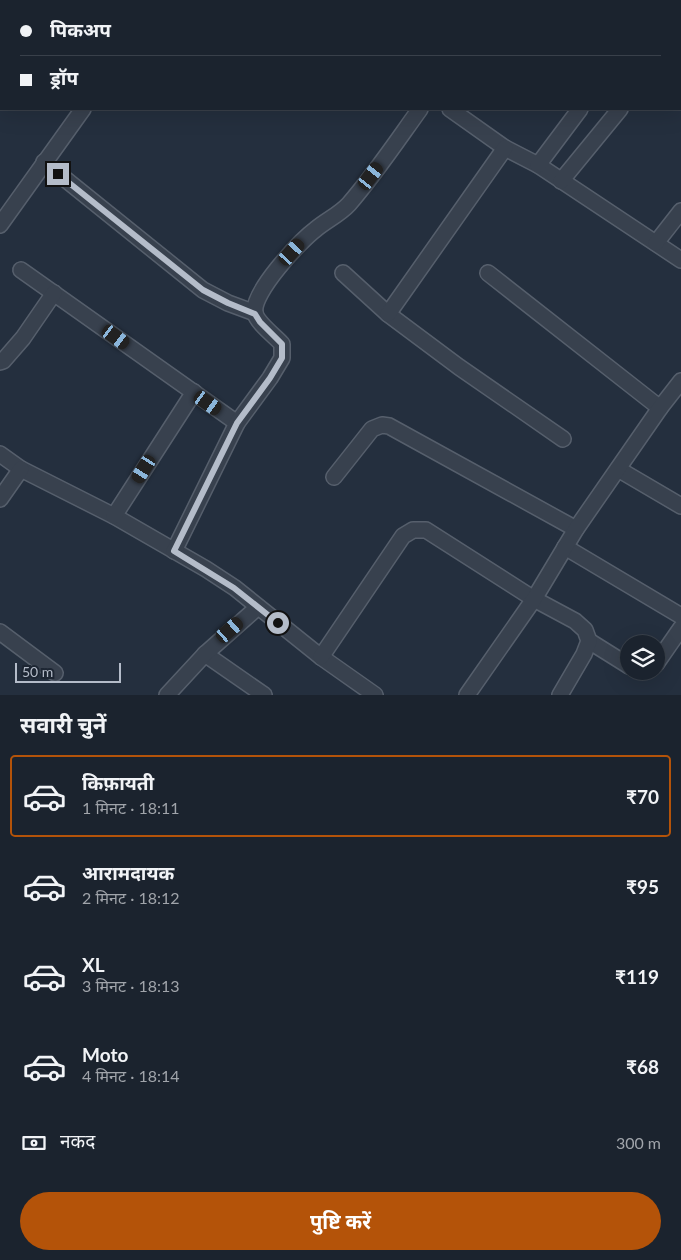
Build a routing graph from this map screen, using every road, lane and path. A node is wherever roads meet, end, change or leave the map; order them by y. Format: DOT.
graph roads {
  1 [pos="82,110"];
  2 [pos="419,110"];
  3 [pos="451,110"];
  4 [pos="579,110"];
  5 [pos="619,110"];
  6 [pos="505,148"];
  7 [pos="44,162"];
  8 [pos="538,165"];
  9 [pos="562,181"];
  10 [pos="681,211"];
  11 [pos="0,225"];
  12 [pos="656,243"];
  13 [pos="681,260"];
  14 [pos="21,270"];
  15 [pos="343,273"];
  16 [pos="488,273"];
  17 [pos="54,293"];
  18 [pos="255,314"];
  19 [pos="388,314"];
  20 [pos="0,362"];
  21 [pos="681,381"];
  22 [pos="194,392"];
  23 [pos="660,408"];
  24 [pos="237,423"];
  25 [pos="563,439"];
  26 [pos="0,454"];
  27 [pos="20,469"];
  28 [pos="618,469"];
  29 [pos="334,477"];
  30 [pos="0,499"];
  31 [pos="681,506"];
  32 [pos="114,516"];
  33 [pos="576,530"];
  34 [pos="566,547"];
  35 [pos="174,551"];
  36 [pos="534,599"];
  37 [pos="258,607"];
  38 [pos="681,616"];
  39 [pos="681,628"];
  40 [pos="0,632"];
  41 [pos="589,641"];
  42 [pos="665,651"];
  43 [pos="205,654"];
  44 [pos="321,657"];
  45 [pos="620,660"];
  46 [pos="55,673"];
  47 [pos="167,695"];
  48 [pos="264,695"];
  49 [pos="375,695"];
  50 [pos="467,695"];
  51 [pos="560,695"];
  1 -- 7 [label="street"];
  2 -- 18 [label="street"];
  3 -- 6 [label="street"];
  4 -- 8 [label="street"];
  5 -- 9 [label="street"];
  6 -- 8 [label="street"];
  6 -- 19 [label="street"];
  7 -- 11 [label="street"];
  7 -- 18 [label="street"];
  8 -- 9 [label="street"];
  9 -- 12 [label="street"];
  10 -- 12 [label="street"];
  12 -- 13 [label="street"];
  14 -- 17 [label="street"];
  15 -- 19 [label="street"];
  16 -- 23 [label="street"];
  17 -- 20 [label="street"];
  17 -- 22 [label="street"];
  18 -- 24 [label="street"];
  19 -- 25 [label="street"];
  21 -- 23 [label="street"];
  22 -- 24 [label="street"];
  22 -- 32 [label="street"];
  23 -- 28 [label="street"];
  24 -- 35 [label="street"];
  26 -- 27 [label="street"];
  27 -- 30 [label="street"];
  27 -- 32 [label="street"];
  28 -- 31 [label="street"];
  28 -- 33 [label="street"];
  29 -- 33 [label="street"];
  32 -- 35 [label="street"];
  33 -- 34 [label="street"];
  34 -- 36 [label="street"];
  34 -- 38 [label="street"];
  35 -- 37 [label="street"];
  36 -- 41 [label="street"];
  36 -- 44 [label="street"];
  36 -- 50 [label="street"];
  37 -- 43 [label="street"];
  37 -- 44 [label="street"];
  39 -- 42 [label="street"];
  40 -- 46 [label="street"];
  41 -- 45 [label="street"];
  41 -- 51 [label="street"];
  43 -- 47 [label="street"];
  43 -- 48 [label="street"];
  44 -- 49 [label="street"];
}
